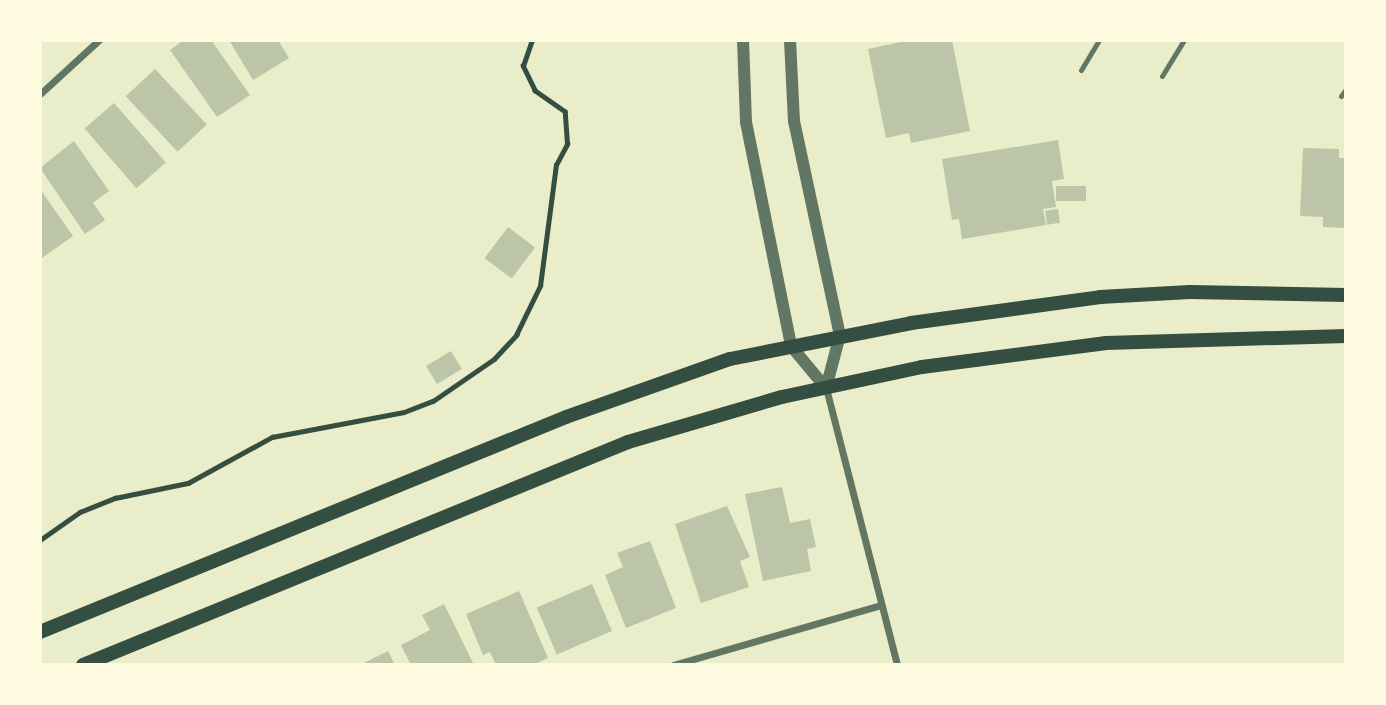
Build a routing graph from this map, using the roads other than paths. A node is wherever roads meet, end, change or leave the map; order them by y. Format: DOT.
graph roads {
  1 [pos="99,40"];
  2 [pos="743,40"];
  3 [pos="790,40"];
  4 [pos="1099,40"];
  5 [pos="1184,40"];
  6 [pos="1081,70"];
  7 [pos="1162,76"];
  8 [pos="1346,89"];
  9 [pos="40,94"];
  10 [pos="1341,96"];
  11 [pos="1346,295"];
  12 [pos="840,335"];
  13 [pos="1346,336"];
  14 [pos="791,346"];
  15 [pos="826,388"];
  16 [pos="881,605"];
  17 [pos="40,632"];
  18 [pos="83,665"];
  19 [pos="673,665"];
  20 [pos="897,665"];
  1 -- 9 [label="street"];
  2 -- 14 [label="street"];
  3 -- 12 [label="street"];
  4 -- 6 [label="lane"];
  5 -- 7 [label="lane"];
  8 -- 10 [label="lane"];
  11 -- 12 [label="main road"];
  12 -- 14 [label="main road"];
  12 -- 15 [label="street"];
  13 -- 15 [label="main road"];
  14 -- 15 [label="street"];
  14 -- 17 [label="main road"];
  15 -- 16 [label="street"];
  15 -- 18 [label="main road"];
  16 -- 19 [label="street"];
  16 -- 20 [label="street"];
}
